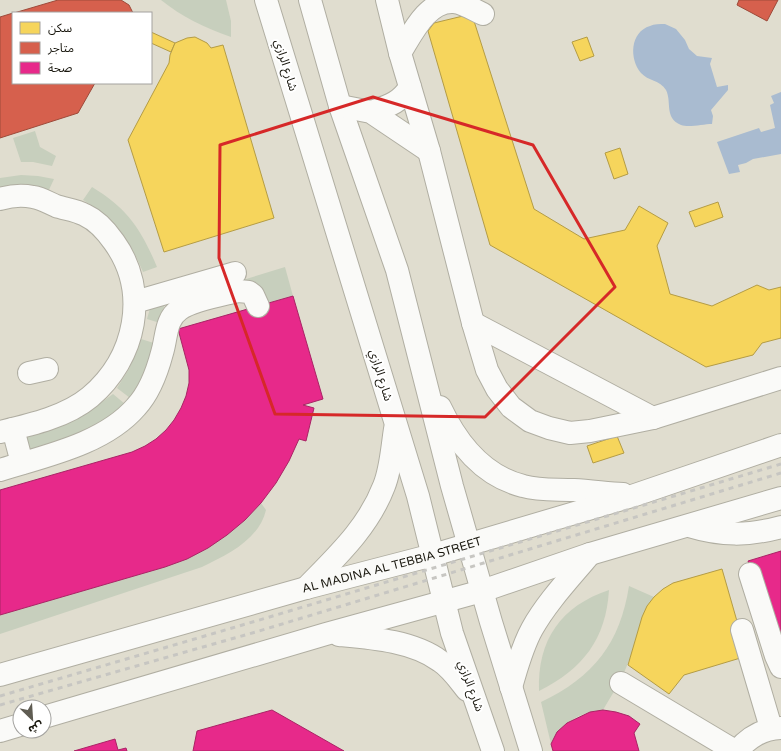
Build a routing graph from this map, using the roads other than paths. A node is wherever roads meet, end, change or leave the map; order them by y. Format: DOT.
graph roads {
  1 [pos="266,0"];
  2 [pos="310,0"];
  3 [pos="323,0"];
  4 [pos="387,0"];
  5 [pos="483,14"];
  6 [pos="320,31"];
  7 [pos="400,53"];
  8 [pos="410,87"];
  9 [pos="340,106"];
  10 [pos="371,112"];
  11 [pos="429,151"];
  12 [pos="0,198"];
  13 [pos="233,268"];
  14 [pos="134,296"];
  15 [pos="258,306"];
  16 [pos="472,323"];
  17 [pos="133,324"];
  18 [pos="166,333"];
  19 [pos="423,372"];
  20 [pos="781,378"];
  21 [pos="653,418"];
  22 [pos="396,422"];
  23 [pos="6,430"];
  24 [pos="781,445"];
  25 [pos="22,464"];
  26 [pos="0,470"];
  27 [pos="632,496"];
  28 [pos="781,498"];
  29 [pos="687,526"];
  30 [pos="781,527"];
  31 [pos="469,544"];
  32 [pos="590,554"];
  33 [pos="433,555"];
  34 [pos="750,574"];
  35 [pos="306,588"];
  36 [pos="482,591"];
  37 [pos="444,602"];
  38 [pos="746,628"];
  39 [pos="326,634"];
  40 [pos="781,667"];
  41 [pos="0,674"];
  42 [pos="621,683"];
  43 [pos="511,687"];
  44 [pos="475,699"];
  45 [pos="52,716"];
  46 [pos="778,725"];
  47 [pos="12,727"];
  48 [pos="0,731"];
  49 [pos="494,751"];
  50 [pos="531,751"];
  51 [pos="736,751"];
  1 -- 22 [label="street, شارع الرازي"];
  2 -- 6 [label="street"];
  3 -- 6 [label="street"];
  4 -- 7 [label="street"];
  5 -- 7 [label="street"];
  6 -- 9 [label="street"];
  7 -- 8 [label="street"];
  8 -- 10 [label="street"];
  8 -- 11 [label="street"];
  9 -- 10 [label="street"];
  9 -- 19 [label="street"];
  10 -- 11 [label="street"];
  11 -- 16 [label="street"];
  12 -- 14 [label="street"];
  13 -- 14 [label="street"];
  14 -- 17 [label="street"];
  15 -- 18 [label="street"];
  16 -- 21 [label="street"];
  16 -- 21 [label="street"];
  17 -- 18 [label="street"];
  17 -- 23 [label="street"];
  18 -- 25 [label="street"];
  19 -- 27 [label="street"];
  19 -- 31 [label="street"];
  20 -- 21 [label="street"];
  22 -- 33 [label="street, شارع الرازي"];
  22 -- 35 [label="street"];
  23 -- 25 [label="street"];
  24 -- 27 [label="street, AL MADINA AL TEBBIA STREET"];
  25 -- 26 [label="street"];
  27 -- 31 [label="street, AL MADINA AL TEBBIA STREET"];
  28 -- 29 [label="street"];
  29 -- 30 [label="street"];
  29 -- 32 [label="street"];
  31 -- 33 [label="street, AL MADINA AL TEBBIA STREET"];
  31 -- 36 [label="street"];
  32 -- 36 [label="street"];
  32 -- 43 [label="street"];
  33 -- 35 [label="street, AL MADINA AL TEBBIA STREET"];
  33 -- 37 [label="street, شارع الرازي"];
  34 -- 40 [label="street"];
  35 -- 41 [label="street, AL MADINA AL TEBBIA STREET"];
  36 -- 37 [label="street"];
  36 -- 43 [label="street"];
  37 -- 39 [label="street"];
  37 -- 44 [label="street, شارع الرازي"];
  38 -- 46 [label="street"];
  39 -- 44 [label="street"];
  39 -- 45 [label="street"];
  42 -- 51 [label="street"];
  43 -- 50 [label="street"];
  44 -- 49 [label="street, شارع الرازي"];
  46 -- 51 [label="street"];
  47 -- 48 [label="street"];
}
